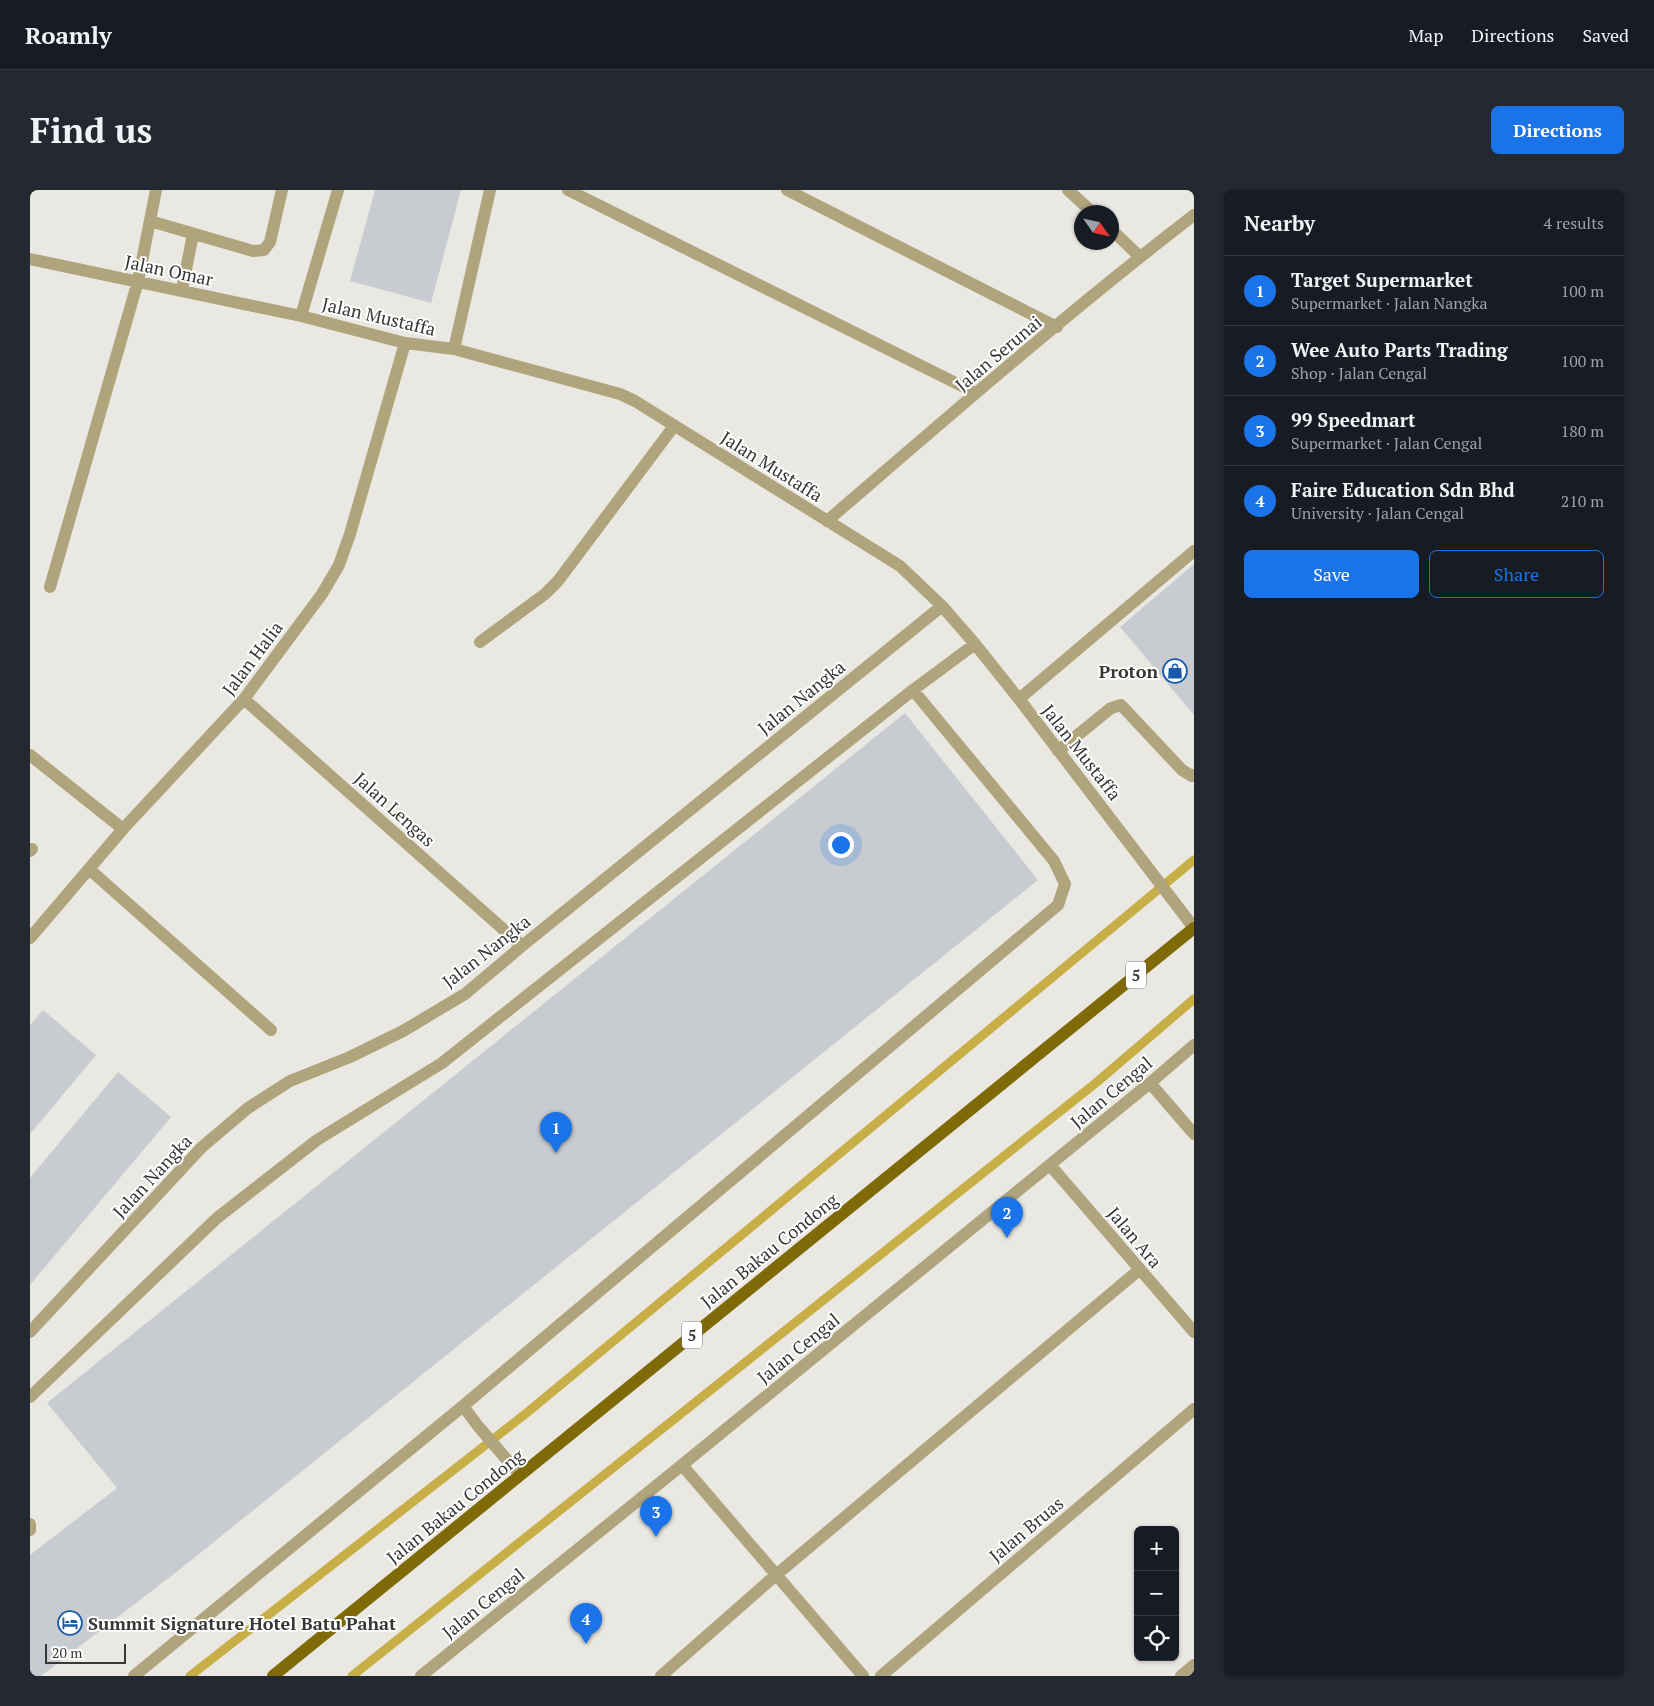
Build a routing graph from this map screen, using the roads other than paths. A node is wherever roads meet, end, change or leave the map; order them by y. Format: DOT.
graph roads {
  1 [pos="156,190"];
  2 [pos="282,190"];
  3 [pos="338,190"];
  4 [pos="490,190"];
  5 [pos="568,190"];
  6 [pos="787,190"];
  7 [pos="1068,190"];
  8 [pos="1084,205"];
  9 [pos="1194,215"];
  10 [pos="150,221"];
  11 [pos="194,234"];
  12 [pos="1119,237"];
  13 [pos="1140,257"];
  14 [pos="30,258"];
  15 [pos="138,281"];
  16 [pos="182,290"];
  17 [pos="301,316"];
  18 [pos="1057,327"];
  19 [pos="406,343"];
  20 [pos="454,349"];
  21 [pos="976,393"];
  22 [pos="674,426"];
  23 [pos="828,521"];
  24 [pos="1194,551"];
  25 [pos="50,587"];
  26 [pos="942,606"];
  27 [pos="480,642"];
  28 [pos="975,644"];
  29 [pos="913,690"];
  30 [pos="244,699"];
  31 [pos="1019,700"];
  32 [pos="1058,751"];
  33 [pos="30,755"];
  34 [pos="1194,775"];
  35 [pos="123,830"];
  36 [pos="89,869"];
  37 [pos="1194,928"];
  38 [pos="30,938"];
  39 [pos="522,946"];
  40 [pos="271,1030"];
  41 [pos="1194,1045"];
  42 [pos="1150,1083"];
  43 [pos="1194,1134"];
  44 [pos="1050,1165"];
  45 [pos="1140,1270"];
  46 [pos="30,1332"];
  47 [pos="1194,1332"];
  48 [pos="30,1397"];
  49 [pos="463,1406"];
  50 [pos="1194,1409"];
  51 [pos="682,1466"];
  52 [pos="520,1475"];
  53 [pos="30,1524"];
  54 [pos="30,1530"];
  55 [pos="776,1576"];
  56 [pos="1194,1665"];
  57 [pos="134,1676"];
  58 [pos="273,1676"];
  59 [pos="421,1676"];
  60 [pos="661,1676"];
  61 [pos="863,1676"];
  62 [pos="881,1676"];
  63 [pos="1181,1676"];
  1 -- 10 [label="street"];
  2 -- 11 [label="street"];
  3 -- 17 [label="street, Jalan Mustaffa"];
  4 -- 20 [label="street"];
  5 -- 21 [label="street"];
  6 -- 18 [label="street"];
  7 -- 8 [label="street"];
  9 -- 13 [label="street, Jalan Serunai"];
  10 -- 11 [label="street"];
  10 -- 15 [label="street"];
  11 -- 16 [label="street"];
  12 -- 13 [label="street"];
  13 -- 18 [label="street, Jalan Serunai"];
  14 -- 15 [label="street, Jalan Omar"];
  15 -- 16 [label="street, Jalan Omar"];
  15 -- 25 [label="street"];
  16 -- 17 [label="street, Jalan Omar"];
  17 -- 19 [label="street, Jalan Mustaffa"];
  18 -- 21 [label="street, Jalan Serunai"];
  19 -- 20 [label="street, Jalan Mustaffa"];
  19 -- 30 [label="street, Jalan Halia"];
  20 -- 22 [label="street, Jalan Mustaffa"];
  21 -- 23 [label="street, Jalan Serunai"];
  22 -- 23 [label="street, Jalan Mustaffa"];
  22 -- 27 [label="street"];
  23 -- 26 [label="street, Jalan Mustaffa"];
  24 -- 31 [label="street"];
  26 -- 28 [label="street, Jalan Mustaffa"];
  26 -- 39 [label="street, Jalan Nangka"];
  28 -- 29 [label="street"];
  28 -- 31 [label="street, Jalan Mustaffa"];
  29 -- 48 [label="street"];
  29 -- 49 [label="street"];
  30 -- 35 [label="street, Jalan Halia"];
  30 -- 39 [label="street, Jalan Lengas"];
  31 -- 32 [label="street, Jalan Mustaffa"];
  32 -- 34 [label="street"];
  32 -- 37 [label="street, Jalan Mustaffa"];
  33 -- 35 [label="street"];
  35 -- 36 [label="street, Jalan Halia"];
  36 -- 38 [label="street, Jalan Halia"];
  36 -- 40 [label="street"];
  37 -- 52 [label="main road, Jalan Bakau Condong / 5"];
  39 -- 46 [label="street, Jalan Nangka"];
  41 -- 42 [label="street, Jalan Cengal"];
  42 -- 43 [label="street"];
  42 -- 44 [label="street, Jalan Cengal"];
  44 -- 45 [label="street, Jalan Ara"];
  44 -- 51 [label="street, Jalan Cengal"];
  45 -- 47 [label="street, Jalan Ara"];
  45 -- 55 [label="street"];
  49 -- 52 [label="street"];
  49 -- 57 [label="street"];
  50 -- 62 [label="street, Jalan Bruas"];
  51 -- 55 [label="street"];
  51 -- 59 [label="street, Jalan Cengal"];
  52 -- 58 [label="main road, Jalan Bakau Condong / 5"];
  53 -- 54 [label="street"];
  55 -- 60 [label="street"];
  55 -- 61 [label="street"];
  56 -- 63 [label="street"];
}
